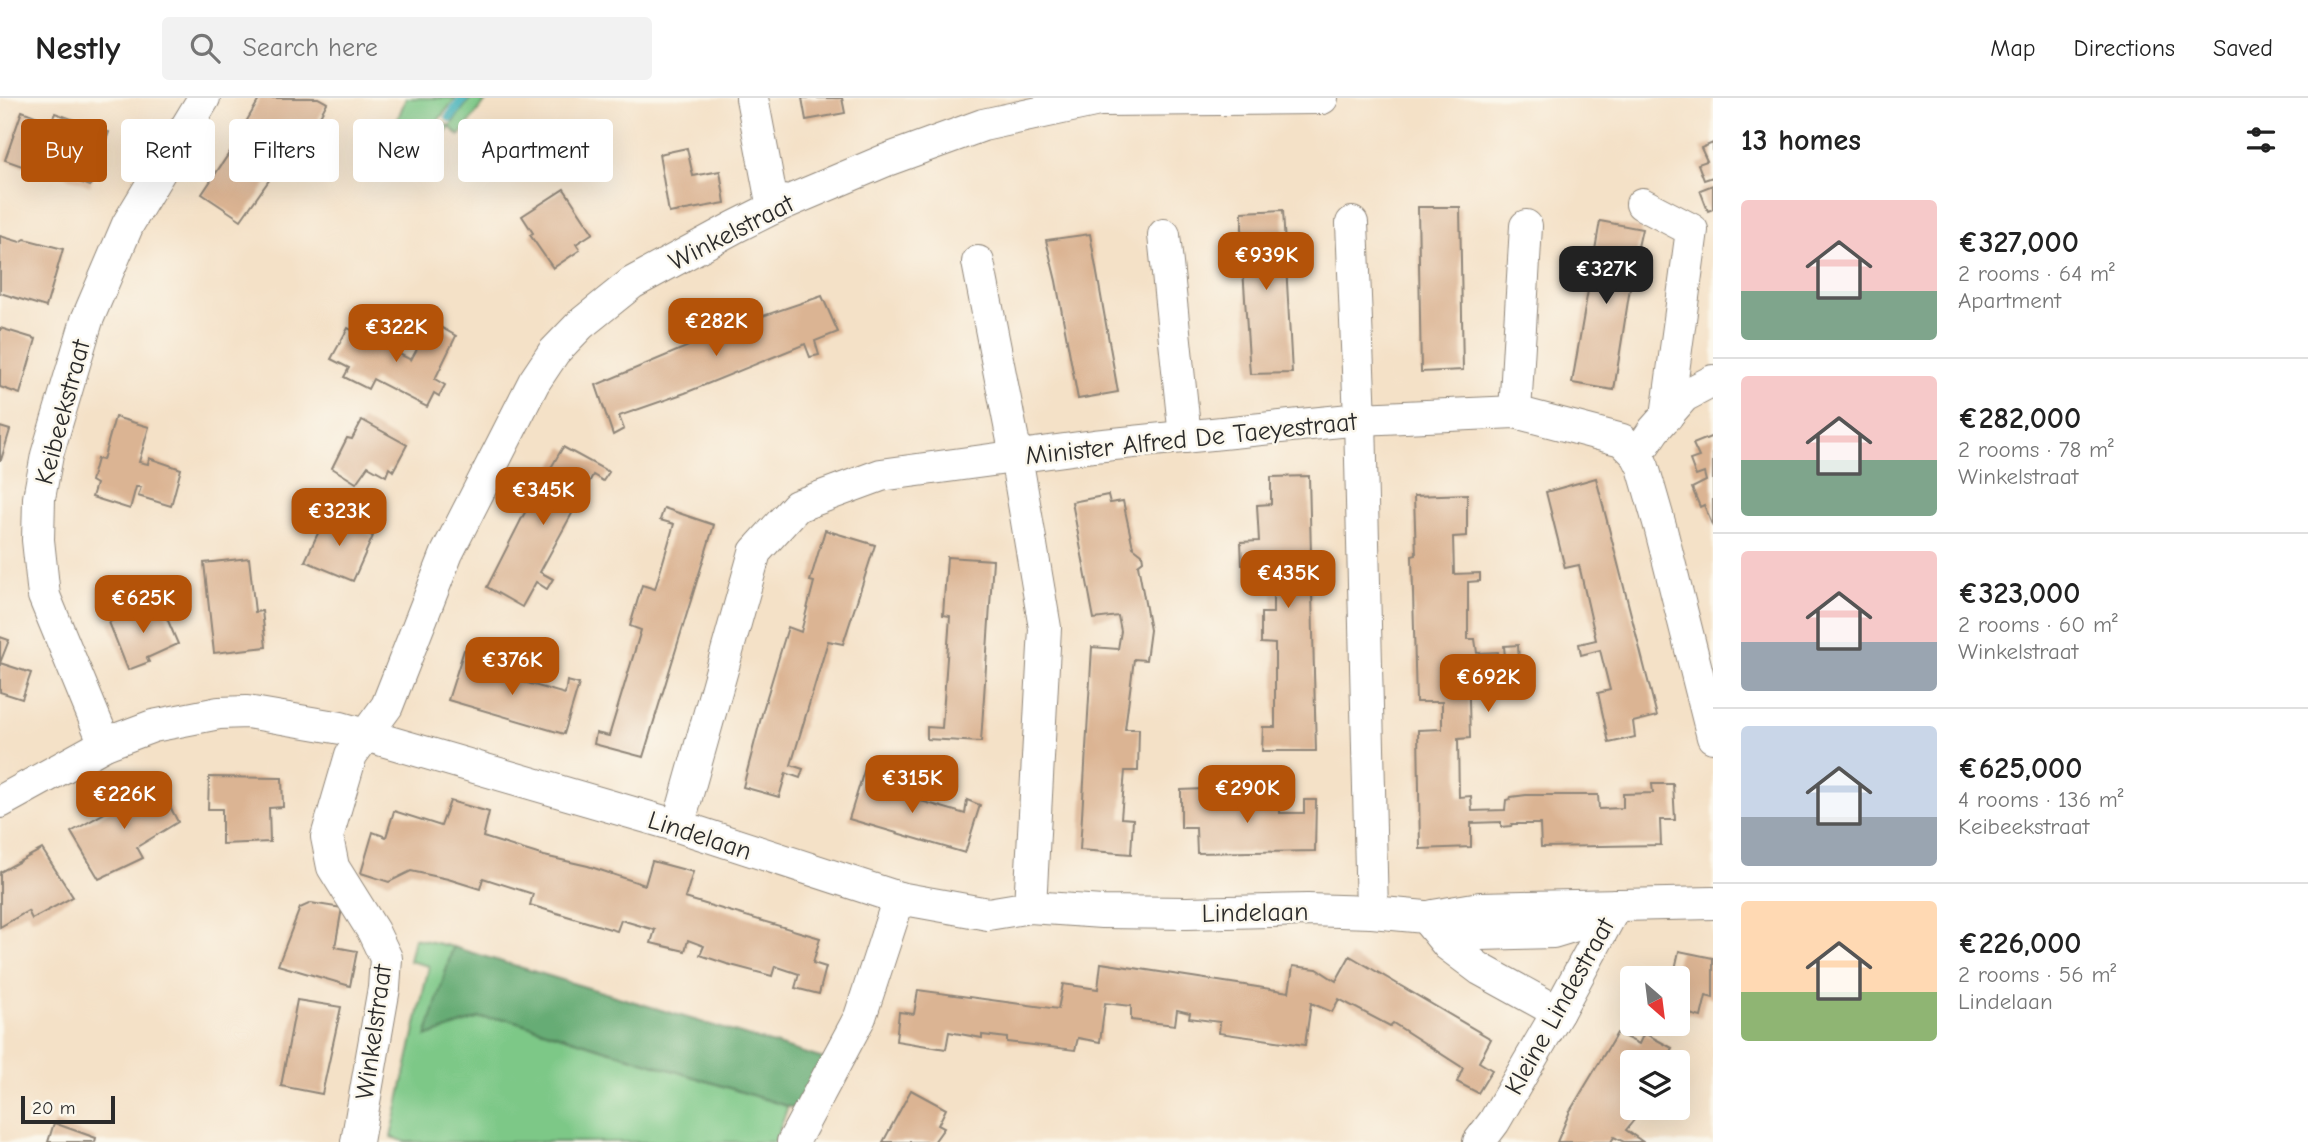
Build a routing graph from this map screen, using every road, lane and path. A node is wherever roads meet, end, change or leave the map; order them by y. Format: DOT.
graph roads {
  1 [pos="204,98"];
  2 [pos="752,98"];
  3 [pos="1322,98"];
  4 [pos="1186,99"];
  5 [pos="1642,204"];
  6 [pos="772,208"];
  7 [pos="1352,223"];
  8 [pos="1525,226"];
  9 [pos="1164,235"];
  10 [pos="978,262"];
  11 [pos="1713,381"];
  12 [pos="1515,412"];
  13 [pos="1667,416"];
  14 [pos="1360,419"];
  15 [pos="1185,437"];
  16 [pos="1637,455"];
  17 [pos="1016,456"];
  18 [pos="365,735"];
  19 [pos="1713,737"];
  20 [pos="105,744"];
  21 [pos="0,802"];
  22 [pos="678,826"];
  23 [pos="899,898"];
  24 [pos="1713,903"];
  25 [pos="1616,905"];
  26 [pos="1030,907"];
  27 [pos="1372,912"];
  28 [pos="1425,917"];
  29 [pos="1558,1012"];
  30 [pos="357,1142"];
  31 [pos="793,1142"];
  32 [pos="1479,1142"];
  1 -- 20 [label="street, Keibeekstraat"];
  2 -- 6 [label="street"];
  3 -- 4 [label="street, Winkelstraat"];
  4 -- 6 [label="street, Winkelstraat"];
  5 -- 13 [label="street"];
  6 -- 18 [label="street, Winkelstraat"];
  7 -- 14 [label="street"];
  8 -- 12 [label="street"];
  9 -- 15 [label="street"];
  10 -- 17 [label="street"];
  11 -- 13 [label="street"];
  12 -- 14 [label="street, Minister Alfred De Taeyestraat"];
  12 -- 16 [label="street, Minister Alfred De Taeyestraat"];
  13 -- 16 [label="street"];
  14 -- 15 [label="street, Minister Alfred De Taeyestraat"];
  14 -- 27 [label="street"];
  15 -- 17 [label="street, Minister Alfred De Taeyestraat"];
  16 -- 19 [label="street"];
  17 -- 22 [label="street, Minister Alfred De Taeyestraat"];
  17 -- 26 [label="street"];
  18 -- 20 [label="street, Lindelaan"];
  18 -- 22 [label="street, Lindelaan"];
  18 -- 30 [label="street, Winkelstraat"];
  20 -- 21 [label="street, Lindelaan"];
  22 -- 23 [label="street, Lindelaan"];
  23 -- 26 [label="street, Lindelaan"];
  23 -- 31 [label="street"];
  24 -- 25 [label="street, Lindelaan"];
  25 -- 28 [label="street, Lindelaan"];
  25 -- 29 [label="street, Kleine Lindestraat"];
  26 -- 27 [label="street, Lindelaan"];
  27 -- 28 [label="street, Lindelaan"];
  28 -- 29 [label="street"];
  29 -- 32 [label="street, Kleine Lindestraat"];
}
